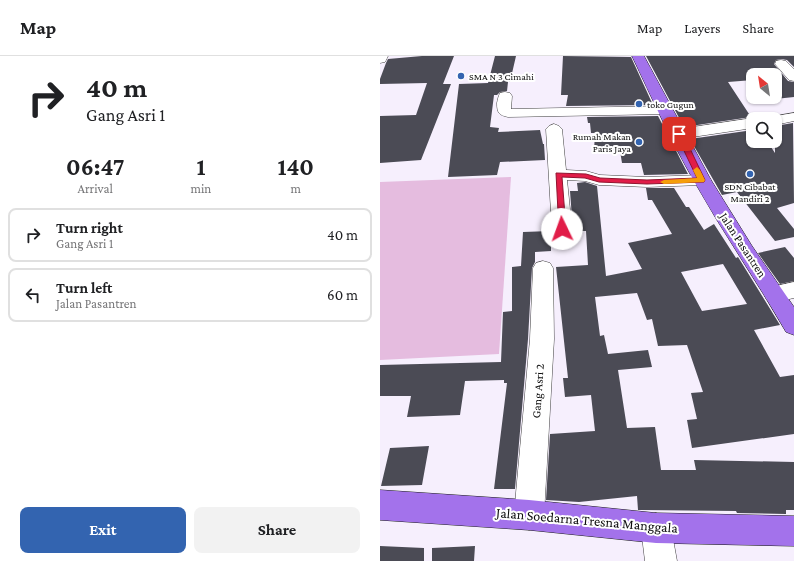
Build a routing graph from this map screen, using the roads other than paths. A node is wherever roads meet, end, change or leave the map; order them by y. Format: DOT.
graph roads {
  1 [pos="382,56"];
  2 [pos="638,56"];
  3 [pos="380,59"];
  4 [pos="781,64"];
  5 [pos="794,77"];
  6 [pos="505,96"];
  7 [pos="656,101"];
  8 [pos="794,117"];
  9 [pos="782,119"];
  10 [pos="746,124"];
  11 [pos="554,129"];
  12 [pos="679,134"];
  13 [pos="559,174"];
  14 [pos="702,180"];
  15 [pos="562,229"];
  16 [pos="543,268"];
  17 [pos="785,292"];
  18 [pos="794,326"];
  19 [pos="380,505"];
  20 [pos="529,514"];
  21 [pos="656,528"];
  22 [pos="794,531"];
  23 [pos="662,561"];
  1 -- 3 [label="street"];
  2 -- 7 [label="main road, Jalan Pasantren"];
  4 -- 5 [label="street"];
  6 -- 7 [label="street"];
  7 -- 12 [label="main road, Jalan Pasantren"];
  8 -- 9 [label="street"];
  10 -- 12 [label="street"];
  11 -- 13 [label="street"];
  12 -- 14 [label="main road, Jalan Pasantren"];
  13 -- 14 [label="street"];
  13 -- 15 [label="street"];
  14 -- 17 [label="main road, Jalan Pasantren"];
  16 -- 20 [label="street, Gang Asri 2"];
  17 -- 18 [label="main road, Jalan Pasantren"];
  19 -- 20 [label="main road, Jalan Soedarna Tresna Manggala"];
  20 -- 21 [label="main road, Jalan Soedarna Tresna Manggala"];
  21 -- 22 [label="main road, Jalan Soedarna Tresna Manggala"];
  21 -- 23 [label="street"];
}
